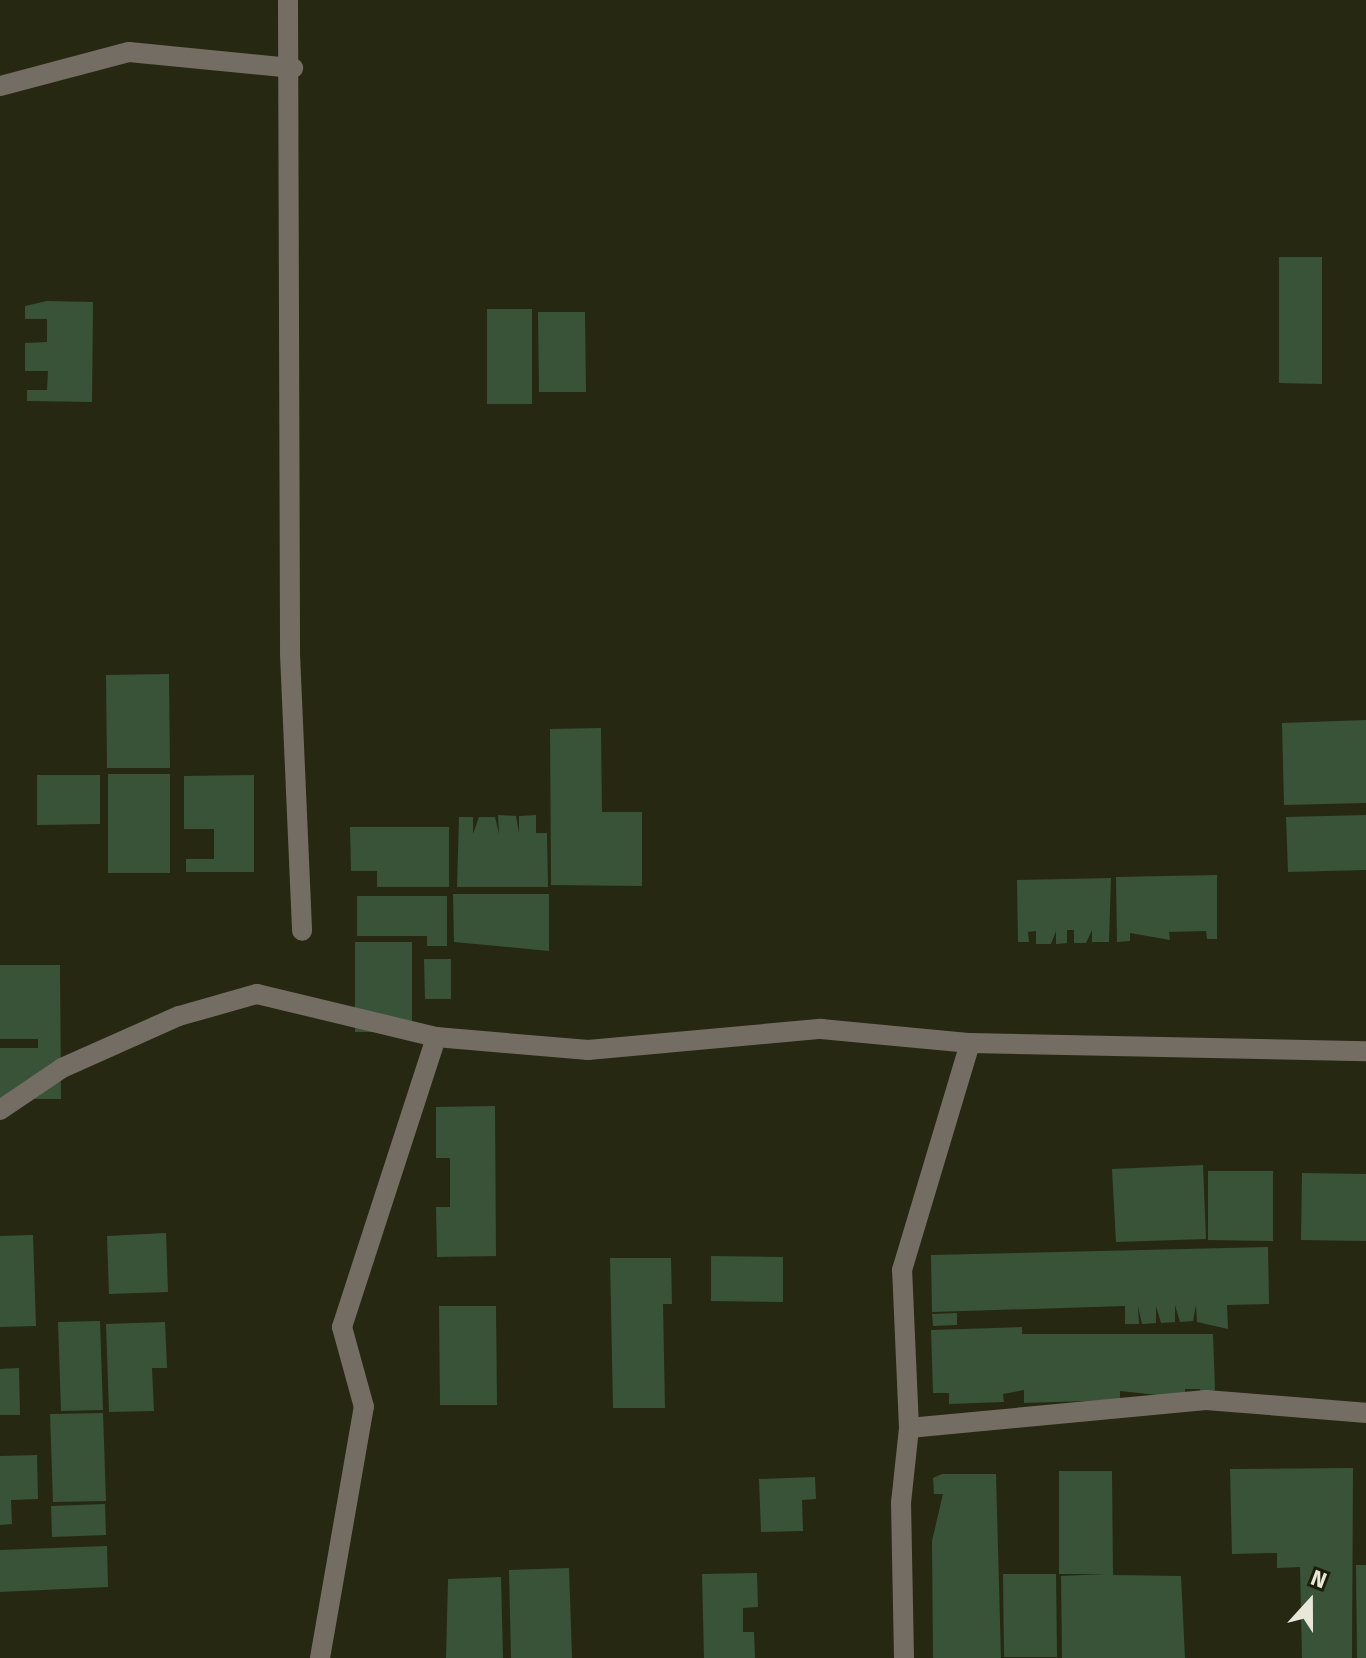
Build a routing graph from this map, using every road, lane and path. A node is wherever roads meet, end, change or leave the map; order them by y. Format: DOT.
graph roads {
  1 [pos="288,0"];
  2 [pos="293,68"];
  3 [pos="0,86"];
  4 [pos="302,931"];
  5 [pos="436,1037"];
  6 [pos="970,1043"];
  7 [pos="1366,1051"];
  8 [pos="0,1110"];
  9 [pos="1366,1413"];
  10 [pos="909,1428"];
  11 [pos="320,1658"];
  12 [pos="904,1658"];
  1 -- 2 [label="street"];
  2 -- 3 [label="street"];
  2 -- 4 [label="street"];
  5 -- 6 [label="street"];
  5 -- 8 [label="street"];
  5 -- 11 [label="street"];
  6 -- 7 [label="street"];
  6 -- 10 [label="street"];
  9 -- 10 [label="street"];
  10 -- 12 [label="street"];
}
